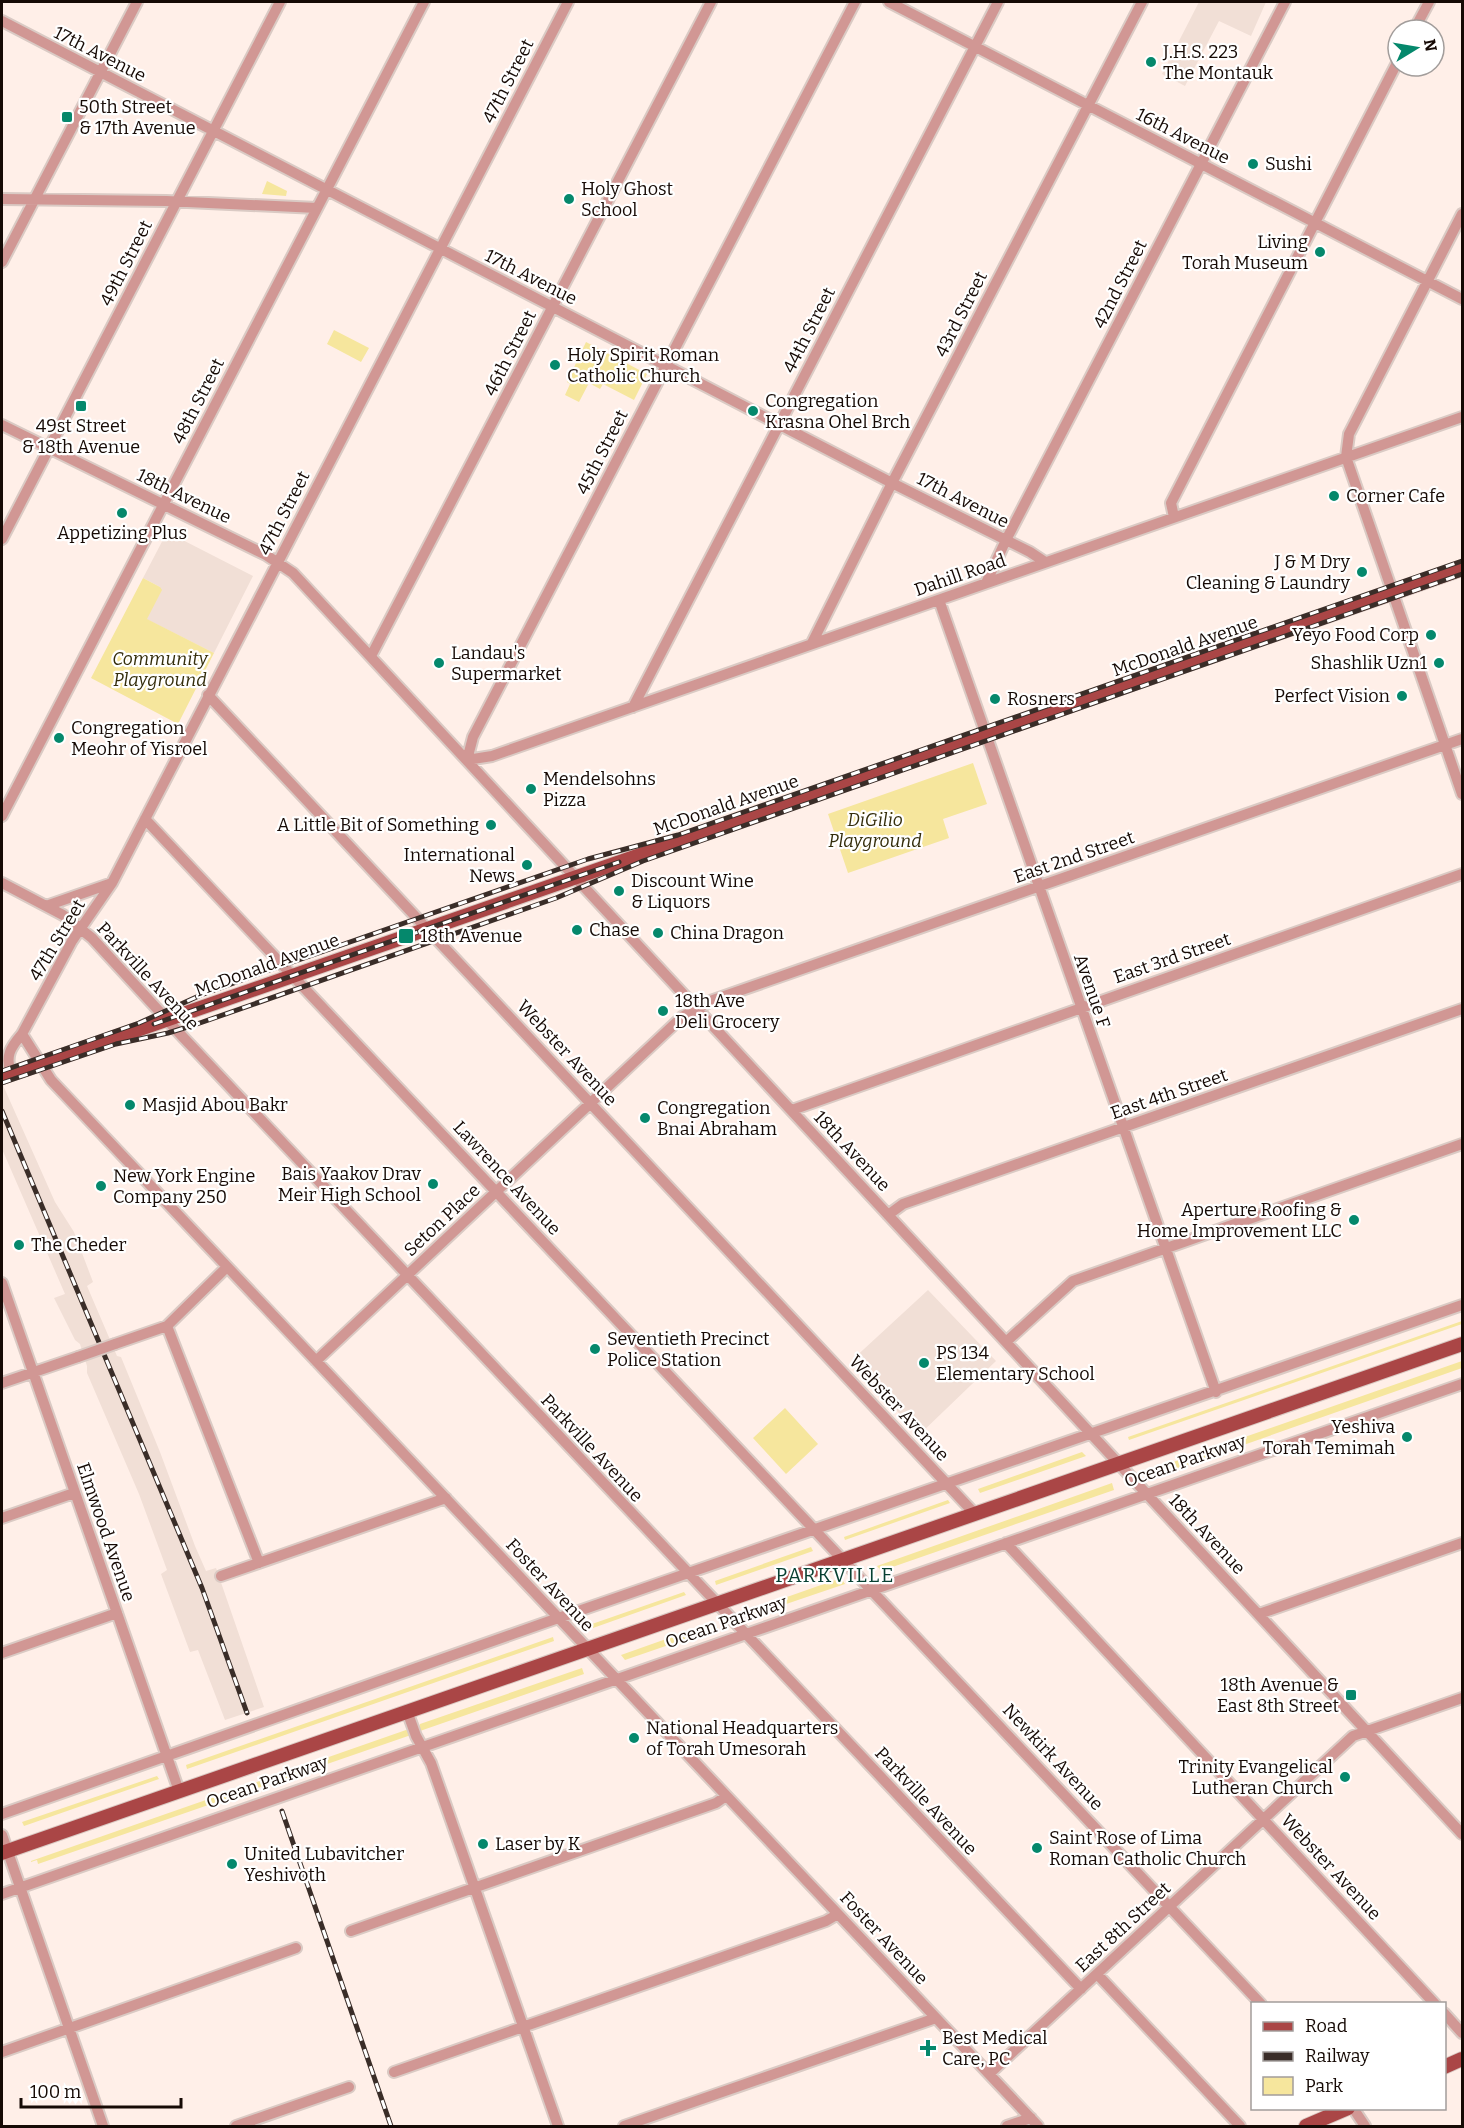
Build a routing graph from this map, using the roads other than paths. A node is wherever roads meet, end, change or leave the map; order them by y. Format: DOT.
graph roads {
  1 [pos="137,2"];
  2 [pos="280,2"];
  3 [pos="424,2"];
  4 [pos="568,2"];
  5 [pos="711,2"];
  6 [pos="855,2"];
  7 [pos="889,2"];
  8 [pos="998,2"];
  9 [pos="1142,2"];
  10 [pos="1285,2"];
  11 [pos="1429,2"];
  12 [pos="1420,18"];
  13 [pos="2,21"];
  14 [pos="975,46"];
  15 [pos="100,72"];
  16 [pos="1390,78"];
  17 [pos="1088,105"];
  18 [pos="213,131"];
  19 [pos="1201,164"];
  20 [pos="326,190"];
  21 [pos="2,199"];
  22 [pos="34,199"];
  23 [pos="177,201"];
  24 [pos="317,208"];
  25 [pos="1462,214"];
  26 [pos="1315,222"];
  27 [pos="439,248"];
  28 [pos="2,262"];
  29 [pos="1428,281"];
  30 [pos="1462,299"];
  31 [pos="552,307"];
  32 [pos="666,366"];
  33 [pos="1462,417"];
  34 [pos="779,424"];
  35 [pos="2,425"];
  36 [pos="49,448"];
  37 [pos="1346,457"];
  38 [pos="892,483"];
  39 [pos="163,504"];
  40 [pos="1174,517"];
  41 [pos="2,539"];
  42 [pos="1005,540"];
  43 [pos="277,562"];
  44 [pos="1046,562"];
  45 [pos="1462,569"];
  46 [pos="986,583"];
  47 [pos="1392,592"];
  48 [pos="939,600"];
  49 [pos="812,643"];
  50 [pos="371,656"];
  51 [pos="208,695"];
  52 [pos="633,707"];
  53 [pos="987,735"];
  54 [pos="1462,739"];
  55 [pos="1445,745"];
  56 [pos="467,760"];
  57 [pos="1462,794"];
  58 [pos="2,816"];
  59 [pos="145,819"];
  60 [pos="1462,874"];
  61 [pos="575,876"];
  62 [pos="2,882"];
  63 [pos="112,883"];
  64 [pos="1039,887"];
  65 [pos="46,906"];
  66 [pos="428,927"];
  67 [pos="81,929"];
  68 [pos="293,975"];
  69 [pos="1080,1007"];
  70 [pos="698,1008"];
  71 [pos="1462,1009"];
  72 [pos="168,1020"];
  73 [pos="22,1034"];
  74 [pos="40,1063"];
  75 [pos="6,1076"];
  76 [pos="591,1103"];
  77 [pos="792,1110"];
  78 [pos="1122,1127"];
  79 [pos="1462,1144"];
  80 [pos="497,1192"];
  81 [pos="888,1215"];
  82 [pos="1164,1248"];
  83 [pos="226,1267"];
  84 [pos="407,1276"];
  85 [pos="2,1283"];
  86 [pos="1462,1305"];
  87 [pos="167,1326"];
  88 [pos="1006,1342"];
  89 [pos="1462,1344"];
  90 [pos="316,1361"];
  91 [pos="32,1372"];
  92 [pos="2,1383"];
  93 [pos="1462,1384"];
  94 [pos="1216,1392"];
  95 [pos="1091,1434"];
  96 [pos="1119,1464"];
  97 [pos="947,1483"];
  98 [pos="74,1493"];
  99 [pos="1146,1493"];
  100 [pos="446,1498"];
  101 [pos="975,1514"];
  102 [pos="2,1518"];
  103 [pos="815,1529"];
  104 [pos="1006,1543"];
  105 [pos="1462,1543"];
  106 [pos="845,1560"];
  107 [pos="259,1563"];
  108 [pos="688,1573"];
  109 [pos="221,1576"];
  110 [pos="873,1590"];
  111 [pos="717,1604"];
  112 [pos="117,1613"];
  113 [pos="1259,1614"];
  114 [pos="560,1618"];
  115 [pos="745,1634"];
  116 [pos="588,1648"];
  117 [pos="2,1653"];
  118 [pos="616,1679"];
  119 [pos="1462,1698"];
  120 [pos="407,1711"];
  121 [pos="1368,1731"];
  122 [pos="422,1746"];
  123 [pos="166,1755"];
  124 [pos="178,1791"];
  125 [pos="726,1796"];
  126 [pos="2,1814"];
  127 [pos="1263,1819"];
  128 [pos="2,1834"];
  129 [pos="1462,1834"];
  130 [pos="4,1852"];
  131 [pos="20,1887"];
  132 [pos="475,1888"];
  133 [pos="2,1894"];
  134 [pos="1170,1906"];
  135 [pos="838,1914"];
  136 [pos="351,1931"];
  137 [pos="297,1948"];
  138 [pos="1097,1974"];
  139 [pos="1081,1989"];
  140 [pos="1259,2002"];
  141 [pos="1433,2002"];
  142 [pos="1446,2015"];
  143 [pos="936,2018"];
  144 [pos="523,2027"];
  145 [pos="69,2028"];
  146 [pos="1462,2032"];
  147 [pos="2,2052"];
  148 [pos="1462,2059"];
  149 [pos="1446,2066"];
  150 [pos="394,2072"];
  151 [pos="990,2074"];
  152 [pos="350,2087"];
  153 [pos="1346,2110"];
  154 [pos="1354,2110"];
  155 [pos="1035,2122"];
  156 [pos="103,2127"];
  157 [pos="236,2127"];
  158 [pos="558,2127"];
  159 [pos="624,2127"];
  160 [pos="1007,2127"];
  161 [pos="1240,2127"];
  162 [pos="1306,2127"];
  163 [pos="1365,2127"];
  1 -- 15 [label="street"];
  2 -- 18 [label="street, 49th Street"];
  3 -- 20 [label="street, 48th Street"];
  4 -- 27 [label="street, 47th Street"];
  5 -- 31 [label="street, 46th Street"];
  6 -- 32 [label="street, 45th Street"];
  7 -- 14 [label="street, 16th Avenue"];
  8 -- 14 [label="street, 44th Street"];
  9 -- 17 [label="street, 43rd Street"];
  10 -- 19 [label="street, 42nd Street"];
  11 -- 12 [label="street"];
  13 -- 15 [label="street, 17th Avenue"];
  14 -- 17 [label="street, 16th Avenue"];
  14 -- 34 [label="street, 44th Street"];
  15 -- 18 [label="street, 17th Avenue"];
  15 -- 22 [label="street"];
  16 -- 26 [label="street"];
  17 -- 19 [label="street, 16th Avenue"];
  17 -- 38 [label="street, 43rd Street"];
  18 -- 20 [label="street, 17th Avenue"];
  18 -- 23 [label="street, 49th Street"];
  19 -- 26 [label="street, 16th Avenue"];
  19 -- 42 [label="street, 42nd Street"];
  20 -- 24 [label="street, 48th Street"];
  20 -- 27 [label="street, 17th Avenue"];
  21 -- 22 [label="street"];
  22 -- 23 [label="street"];
  22 -- 28 [label="street"];
  23 -- 24 [label="street"];
  23 -- 36 [label="street, 49th Street"];
  24 -- 39 [label="street, 48th Street"];
  25 -- 29 [label="street"];
  26 -- 29 [label="street, 16th Avenue"];
  26 -- 40 [label="street"];
  27 -- 31 [label="street, 17th Avenue"];
  27 -- 43 [label="street, 47th Street"];
  29 -- 30 [label="street, 16th Avenue"];
  29 -- 37 [label="street"];
  31 -- 32 [label="street, 17th Avenue"];
  31 -- 50 [label="street, 46th Street"];
  32 -- 34 [label="street, 17th Avenue"];
  32 -- 56 [label="street, 45th Street"];
  33 -- 37 [label="street, Dahill Road"];
  34 -- 38 [label="street, 17th Avenue"];
  34 -- 52 [label="street, 44th Street"];
  35 -- 36 [label="street, 18th Avenue"];
  36 -- 39 [label="street, 18th Avenue"];
  36 -- 41 [label="street, 49th Street"];
  37 -- 40 [label="street, Dahill Road"];
  37 -- 47 [label="street"];
  38 -- 42 [label="street, 17th Avenue"];
  38 -- 49 [label="street, 43rd Street"];
  39 -- 43 [label="street, 18th Avenue"];
  39 -- 58 [label="street, 48th Street"];
  40 -- 44 [label="street, Dahill Road"];
  42 -- 44 [label="street, 17th Avenue"];
  42 -- 46 [label="street, 42nd Street"];
  43 -- 50 [label="street, 18th Avenue"];
  43 -- 51 [label="street, 47th Street"];
  44 -- 46 [label="street, Dahill Road"];
  45 -- 47 [label="main road, McDonald Avenue"];
  46 -- 48 [label="street, Dahill Road"];
  47 -- 53 [label="main road, McDonald Avenue"];
  47 -- 55 [label="street"];
  48 -- 49 [label="street, Dahill Road"];
  48 -- 53 [label="street, Avenue F"];
  49 -- 52 [label="street, Dahill Road"];
  50 -- 56 [label="street, 18th Avenue"];
  51 -- 59 [label="street, 47th Street"];
  51 -- 66 [label="street, Webster Avenue"];
  52 -- 56 [label="street, Dahill Road"];
  53 -- 61 [label="main road, McDonald Avenue"];
  53 -- 64 [label="street, Avenue F"];
  54 -- 55 [label="street, East 2nd Street"];
  55 -- 57 [label="street"];
  55 -- 64 [label="street, East 2nd Street"];
  56 -- 61 [label="street, 18th Avenue"];
  59 -- 63 [label="street, 47th Street"];
  59 -- 68 [label="street, Lawrence Avenue"];
  60 -- 69 [label="street, East 3rd Street"];
  61 -- 66 [label="main road, McDonald Avenue"];
  61 -- 70 [label="street, 18th Avenue"];
  62 -- 65 [label="street, Parkville Avenue"];
  63 -- 65 [label="street"];
  63 -- 67 [label="street, 47th Street"];
  64 -- 69 [label="street, Avenue F"];
  64 -- 70 [label="street, East 2nd Street"];
  65 -- 67 [label="street, Parkville Avenue"];
  66 -- 68 [label="main road, McDonald Avenue"];
  66 -- 76 [label="street, Webster Avenue"];
  67 -- 72 [label="street, Parkville Avenue"];
  67 -- 73 [label="street, 47th Street"];
  68 -- 72 [label="main road, McDonald Avenue"];
  68 -- 80 [label="street, Lawrence Avenue"];
  69 -- 77 [label="street, East 3rd Street"];
  69 -- 78 [label="street, Avenue F"];
  70 -- 76 [label="street, Seton Place"];
  70 -- 77 [label="street, 18th Avenue"];
  71 -- 78 [label="street, East 4th Street"];
  72 -- 74 [label="main road, McDonald Avenue"];
  72 -- 84 [label="street, Parkville Avenue"];
  73 -- 74 [label="street"];
  73 -- 75 [label="street, 47th Street"];
  74 -- 75 [label="main road, McDonald Avenue"];
  74 -- 83 [label="street, Foster Avenue"];
  76 -- 80 [label="street, Seton Place"];
  76 -- 97 [label="street, Webster Avenue"];
  77 -- 81 [label="street, 18th Avenue"];
  78 -- 81 [label="street, East 4th Street"];
  78 -- 82 [label="street, Avenue F"];
  79 -- 82 [label="street"];
  80 -- 84 [label="street, Seton Place"];
  80 -- 103 [label="street, Lawrence Avenue"];
  81 -- 88 [label="street, 18th Avenue"];
  82 -- 88 [label="street"];
  82 -- 94 [label="street, Avenue F"];
  83 -- 87 [label="street"];
  83 -- 90 [label="street, Foster Avenue"];
  84 -- 90 [label="street, Seton Place"];
  84 -- 108 [label="street, Parkville Avenue"];
  85 -- 91 [label="street, Elmwood Avenue"];
  86 -- 94 [label="street"];
  87 -- 91 [label="street, bridge"];
  87 -- 107 [label="street"];
  88 -- 95 [label="street, 18th Avenue"];
  89 -- 96 [label="main road, Ocean Parkway"];
  90 -- 100 [label="street, Foster Avenue"];
  91 -- 92 [label="street"];
  91 -- 98 [label="street, Elmwood Avenue"];
  93 -- 99 [label="street, Ocean Parkway"];
  94 -- 95 [label="street"];
  95 -- 96 [label="street, 18th Avenue"];
  95 -- 97 [label="street"];
  96 -- 99 [label="street, 18th Avenue"];
  96 -- 101 [label="main road, Ocean Parkway"];
  97 -- 101 [label="street, Webster Avenue"];
  97 -- 103 [label="street"];
  98 -- 102 [label="street"];
  98 -- 112 [label="street, Elmwood Avenue"];
  99 -- 104 [label="street, Ocean Parkway"];
  99 -- 113 [label="street, 18th Avenue"];
  100 -- 107 [label="street"];
  100 -- 114 [label="street, Foster Avenue"];
  101 -- 106 [label="main road, Ocean Parkway"];
  103 -- 106 [label="street, Lawrence Avenue"];
  103 -- 108 [label="street"];
  104 -- 110 [label="street, Ocean Parkway"];
  104 -- 127 [label="street, Webster Avenue"];
  105 -- 113 [label="street"];
  106 -- 110 [label="street, Newkirk Avenue"];
  106 -- 111 [label="main road, Ocean Parkway"];
  107 -- 109 [label="street"];
  108 -- 111 [label="street, Parkville Avenue"];
  108 -- 114 [label="street"];
  110 -- 115 [label="street, Ocean Parkway"];
  110 -- 134 [label="street, Newkirk Avenue"];
  111 -- 115 [label="street, Parkville Avenue"];
  111 -- 116 [label="main road, Ocean Parkway"];
  112 -- 117 [label="street"];
  112 -- 123 [label="street, Elmwood Avenue"];
  113 -- 121 [label="street, 18th Avenue"];
  114 -- 116 [label="street, Foster Avenue"];
  114 -- 123 [label="street"];
  115 -- 118 [label="street, Ocean Parkway"];
  115 -- 139 [label="street, Parkville Avenue"];
  116 -- 118 [label="street, Foster Avenue"];
  116 -- 120 [label="main road, Ocean Parkway"];
  118 -- 122 [label="street, Ocean Parkway"];
  118 -- 125 [label="street, Foster Avenue"];
  119 -- 121 [label="street, East 8th Street"];
  120 -- 122 [label="street"];
  120 -- 124 [label="main road, Ocean Parkway"];
  121 -- 127 [label="street, East 8th Street"];
  121 -- 129 [label="street, 18th Avenue"];
  122 -- 131 [label="street, Ocean Parkway"];
  122 -- 132 [label="street"];
  123 -- 124 [label="street, Elmwood Avenue"];
  123 -- 126 [label="street"];
  124 -- 130 [label="main road, Ocean Parkway"];
  125 -- 132 [label="street"];
  125 -- 135 [label="street, Foster Avenue"];
  127 -- 134 [label="street, East 8th Street"];
  127 -- 141 [label="street, Webster Avenue"];
  128 -- 130 [label="street"];
  130 -- 131 [label="street"];
  131 -- 133 [label="street, Ocean Parkway"];
  131 -- 145 [label="street"];
  132 -- 136 [label="street"];
  132 -- 144 [label="street"];
  134 -- 138 [label="street, East 8th Street"];
  134 -- 140 [label="street, Newkirk Avenue"];
  135 -- 143 [label="street, Foster Avenue"];
  135 -- 144 [label="street"];
  137 -- 145 [label="street"];
  138 -- 139 [label="street, East 8th Street"];
  138 -- 161 [label="street"];
  139 -- 151 [label="street, East 8th Street"];
  142 -- 146 [label="street"];
  143 -- 151 [label="street, Foster Avenue"];
  143 -- 159 [label="street"];
  144 -- 150 [label="street"];
  144 -- 158 [label="street"];
  145 -- 147 [label="street"];
  145 -- 156 [label="street"];
  148 -- 149 [label="main road"];
  151 -- 155 [label="street, Foster Avenue"];
  152 -- 157 [label="street"];
  153 -- 162 [label="main road"];
  154 -- 163 [label="street"];
  155 -- 160 [label="street"];
}
